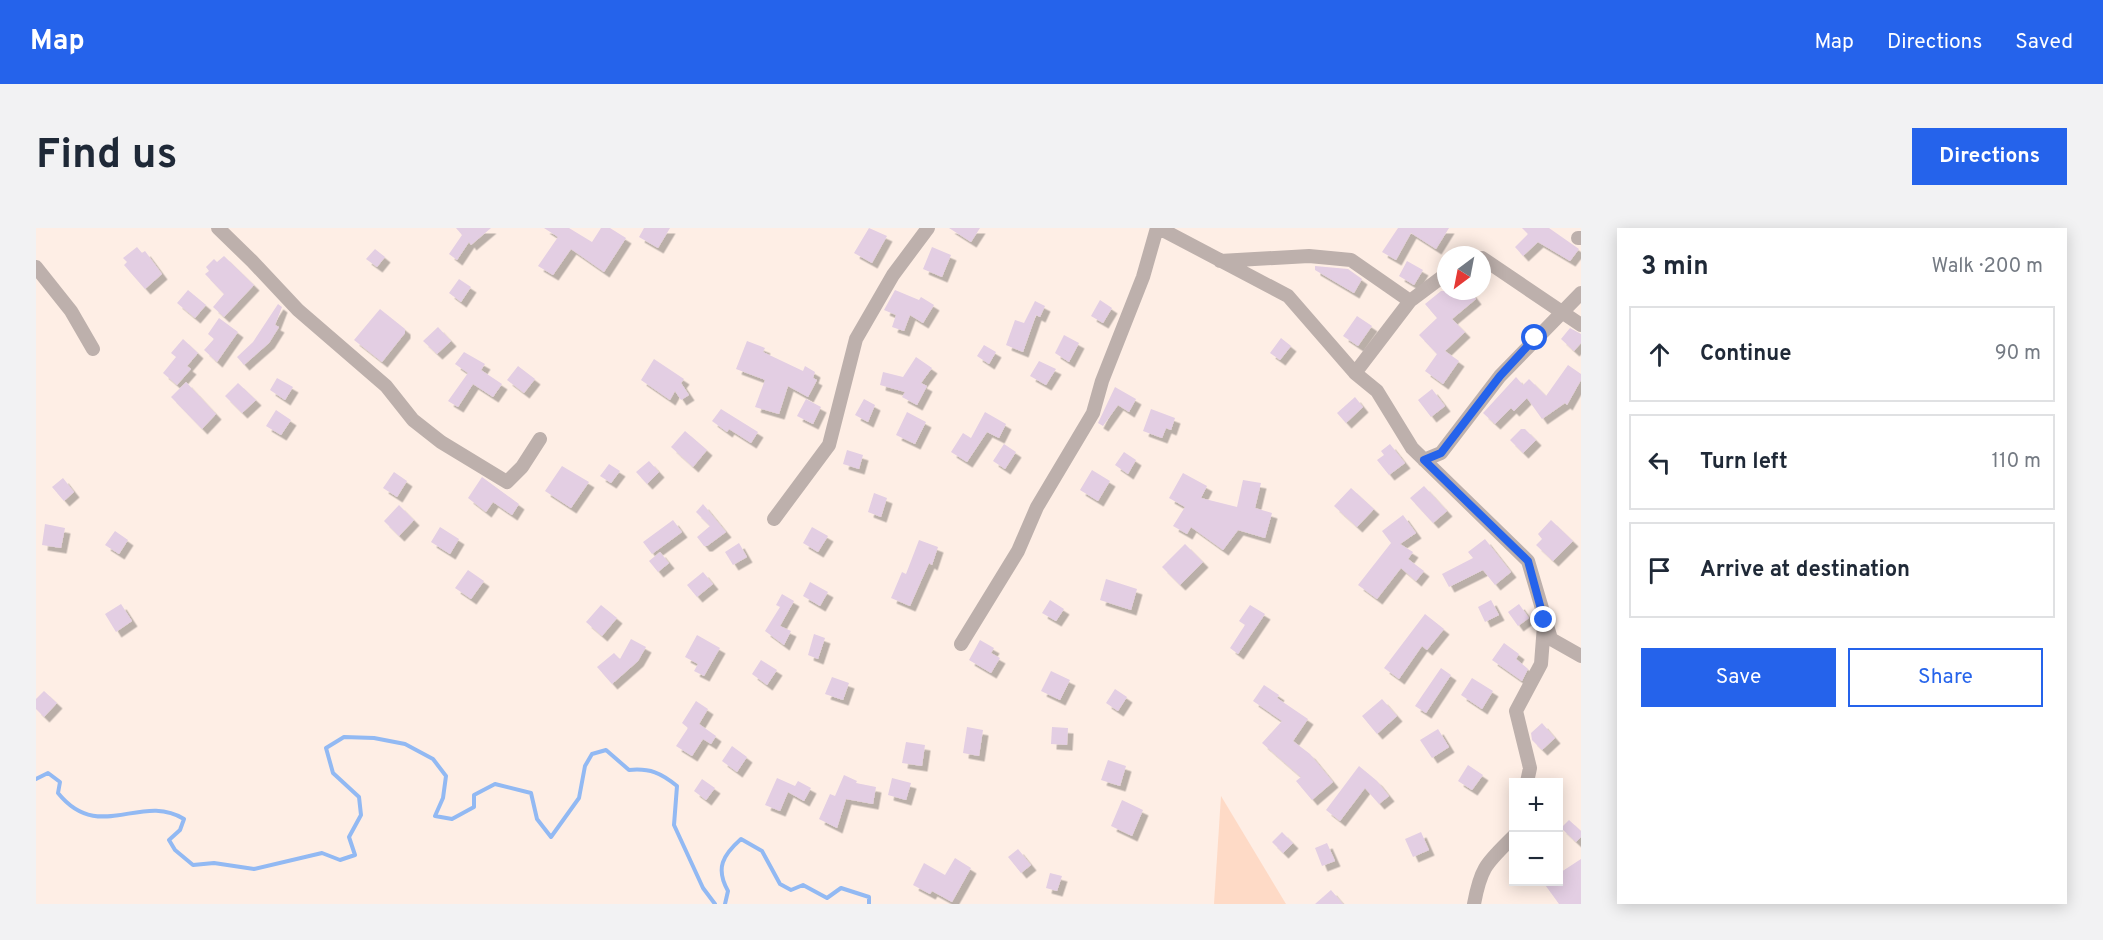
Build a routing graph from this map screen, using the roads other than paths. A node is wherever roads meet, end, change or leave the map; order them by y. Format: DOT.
graph roads {
  1 [pos="218,228"];
  2 [pos="927,228"];
  3 [pos="1158,228"];
  4 [pos="1218,261"];
  5 [pos="1491,264"];
  6 [pos="36,267"];
  7 [pos="1437,281"];
  8 [pos="1581,293"];
  9 [pos="1410,301"];
  10 [pos="1562,315"];
  11 [pos="1581,325"];
  12 [pos="93,349"];
  13 [pos="1355,373"];
  14 [pos="540,439"];
  15 [pos="1424,460"];
  16 [pos="774,519"];
  17 [pos="1544,620"];
  18 [pos="961,644"];
  19 [pos="1581,656"];
  20 [pos="1528,778"];
  21 [pos="1509,841"];
  22 [pos="1474,904"];
  1 -- 14 [label="street"];
  2 -- 16 [label="street"];
  3 -- 4 [label="street"];
  3 -- 18 [label="street"];
  4 -- 9 [label="street"];
  4 -- 13 [label="street"];
  5 -- 10 [label="street"];
  6 -- 12 [label="street"];
  7 -- 9 [label="street"];
  8 -- 10 [label="street"];
  9 -- 13 [label="street"];
  10 -- 11 [label="street"];
  10 -- 15 [label="street"];
  13 -- 15 [label="street"];
  15 -- 17 [label="street"];
  17 -- 19 [label="street"];
  17 -- 20 [label="street"];
  21 -- 22 [label="street"];
}
